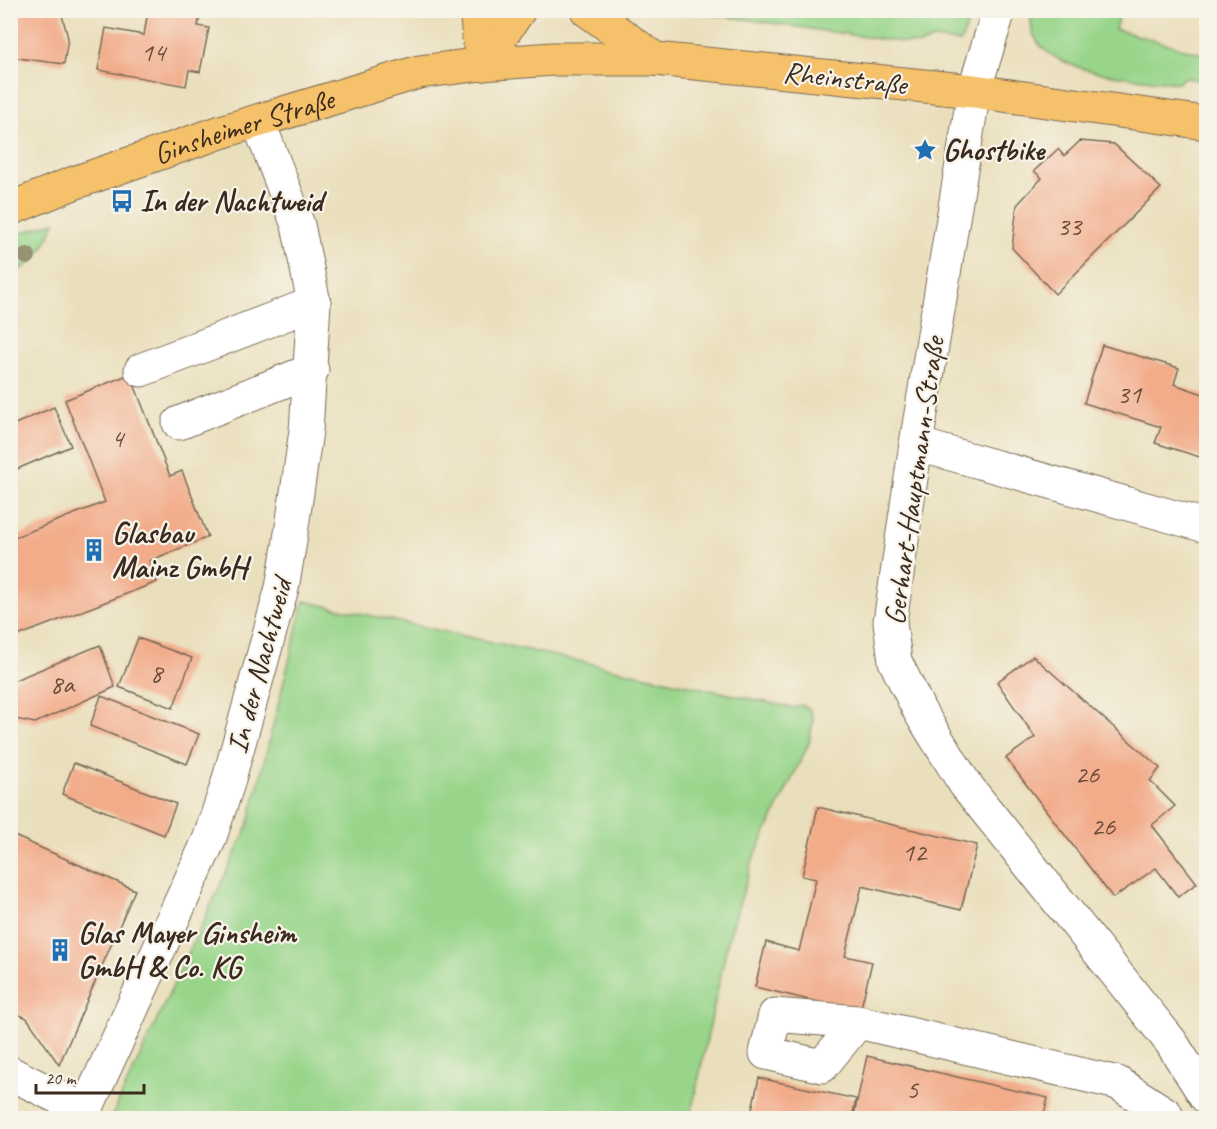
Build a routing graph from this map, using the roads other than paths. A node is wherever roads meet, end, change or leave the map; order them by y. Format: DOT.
graph roads {
  1 [pos="476,10"];
  2 [pos="519,10"];
  3 [pos="587,10"];
  4 [pos="999,10"];
  5 [pos="655,59"];
  6 [pos="482,64"];
  7 [pos="974,91"];
  8 [pos="258,121"];
  9 [pos="1206,123"];
  10 [pos="10,209"];
  11 [pos="314,303"];
  12 [pos="141,370"];
  13 [pos="312,370"];
  14 [pos="179,423"];
  15 [pos="916,444"];
  16 [pos="1206,526"];
  17 [pos="858,1022"];
  18 [pos="10,1073"];
  19 [pos="1206,1097"];
  20 [pos="84,1115"];
  21 [pos="1163,1116"];
  1 -- 6 [label="main road"];
  2 -- 6 [label="main road"];
  3 -- 5 [label="main road"];
  4 -- 7 [label="street, Gerhart-Hauptmann-Straße"];
  5 -- 6 [label="main road, Rheinstraße"];
  5 -- 7 [label="main road, Rheinstraße"];
  6 -- 8 [label="main road, Ginsheimer Straße"];
  7 -- 9 [label="main road, Rheinstraße"];
  7 -- 15 [label="street, Gerhart-Hauptmann-Straße"];
  8 -- 10 [label="main road, Ginsheimer Straße"];
  8 -- 11 [label="street, In der Nachtweid"];
  11 -- 12 [label="street"];
  11 -- 13 [label="street, In der Nachtweid"];
  13 -- 14 [label="street"];
  13 -- 20 [label="street, In der Nachtweid"];
  15 -- 16 [label="street"];
  15 -- 19 [label="street, Gerhart-Hauptmann-Straße"];
  17 -- 21 [label="street"];
  18 -- 20 [label="street"];
  19 -- 21 [label="street"];
}
